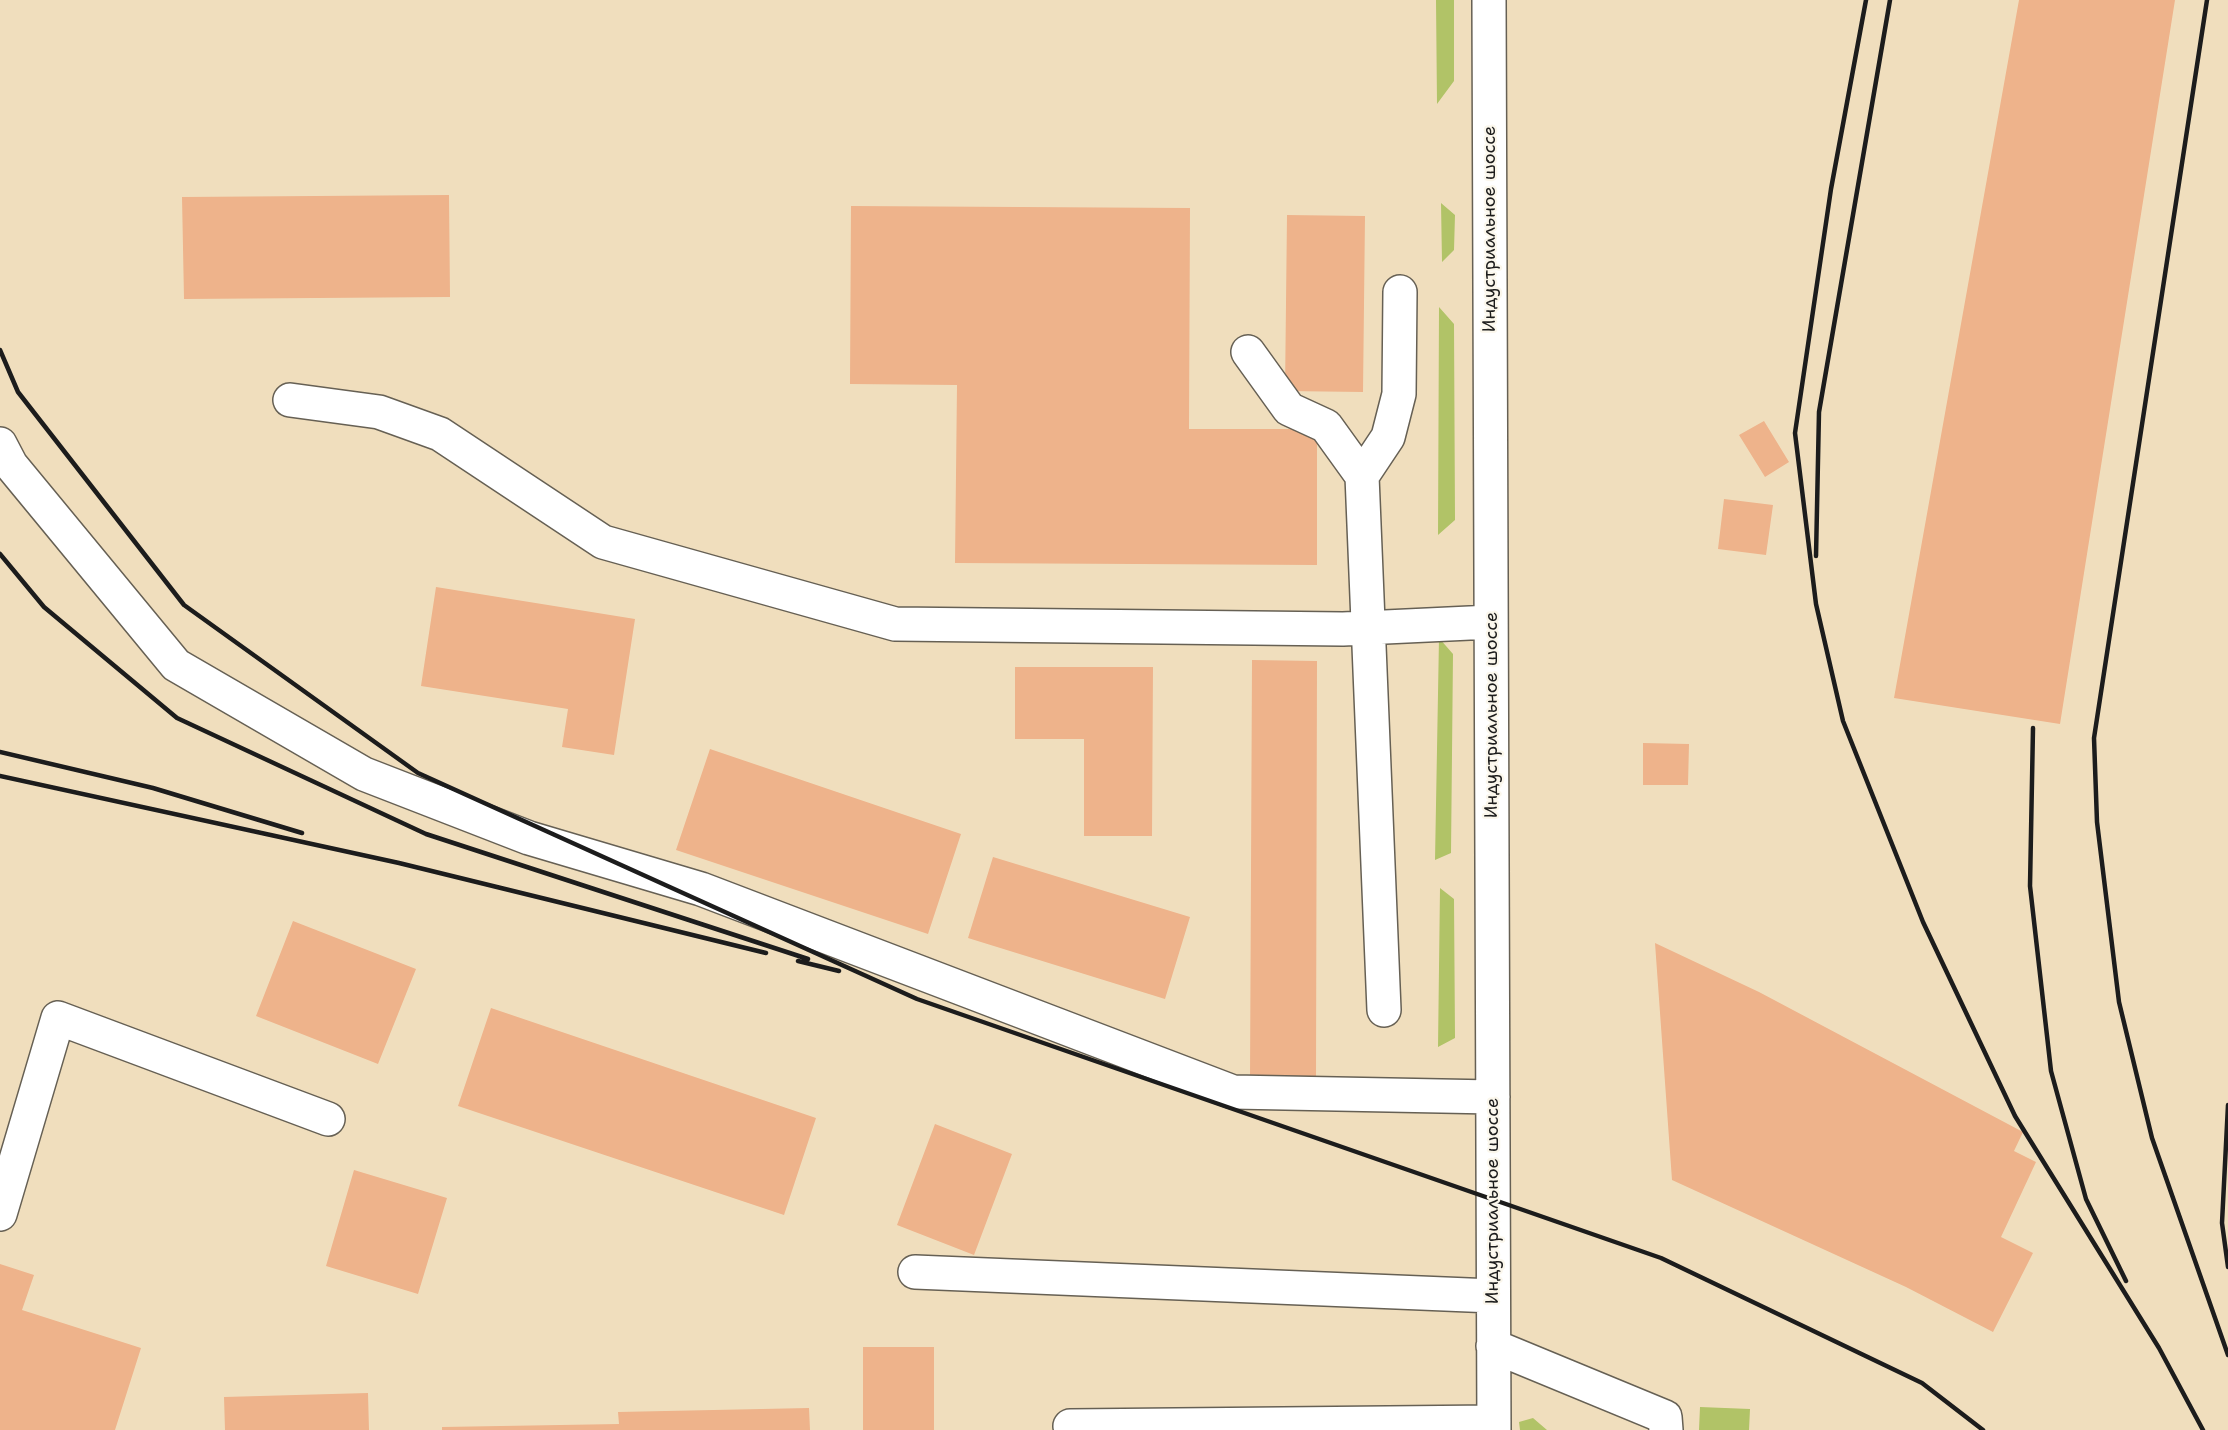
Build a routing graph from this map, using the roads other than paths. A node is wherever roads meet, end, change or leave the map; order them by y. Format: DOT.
graph roads {
  1 [pos="1489,0"];
  2 [pos="1400,292"];
  3 [pos="1248,352"];
  4 [pos="290,400"];
  5 [pos="0,444"];
  6 [pos="1362,476"];
  7 [pos="1491,622"];
  8 [pos="1368,628"];
  9 [pos="1384,1010"];
  10 [pos="1493,1097"];
  11 [pos="328,1119"];
  12 [pos="0,1214"];
  13 [pos="915,1272"];
  14 [pos="1493,1296"];
  15 [pos="1493,1346"];
  16 [pos="1070,1426"];
  17 [pos="1494,1426"];
  18 [pos="1666,1430"];
  1 -- 7 [label="street, Индустриальное шоссе"];
  2 -- 6 [label="street"];
  3 -- 6 [label="street"];
  4 -- 8 [label="street"];
  5 -- 10 [label="street"];
  6 -- 8 [label="street"];
  7 -- 8 [label="street"];
  7 -- 10 [label="street, Индустриальное шоссе"];
  8 -- 9 [label="street"];
  10 -- 14 [label="street, Индустриальное шоссе"];
  11 -- 12 [label="street"];
  13 -- 14 [label="street"];
  14 -- 15 [label="street, Индустриальное шоссе"];
  15 -- 17 [label="street, Индустриальное шоссе"];
  15 -- 18 [label="street"];
  16 -- 17 [label="street"];
}
